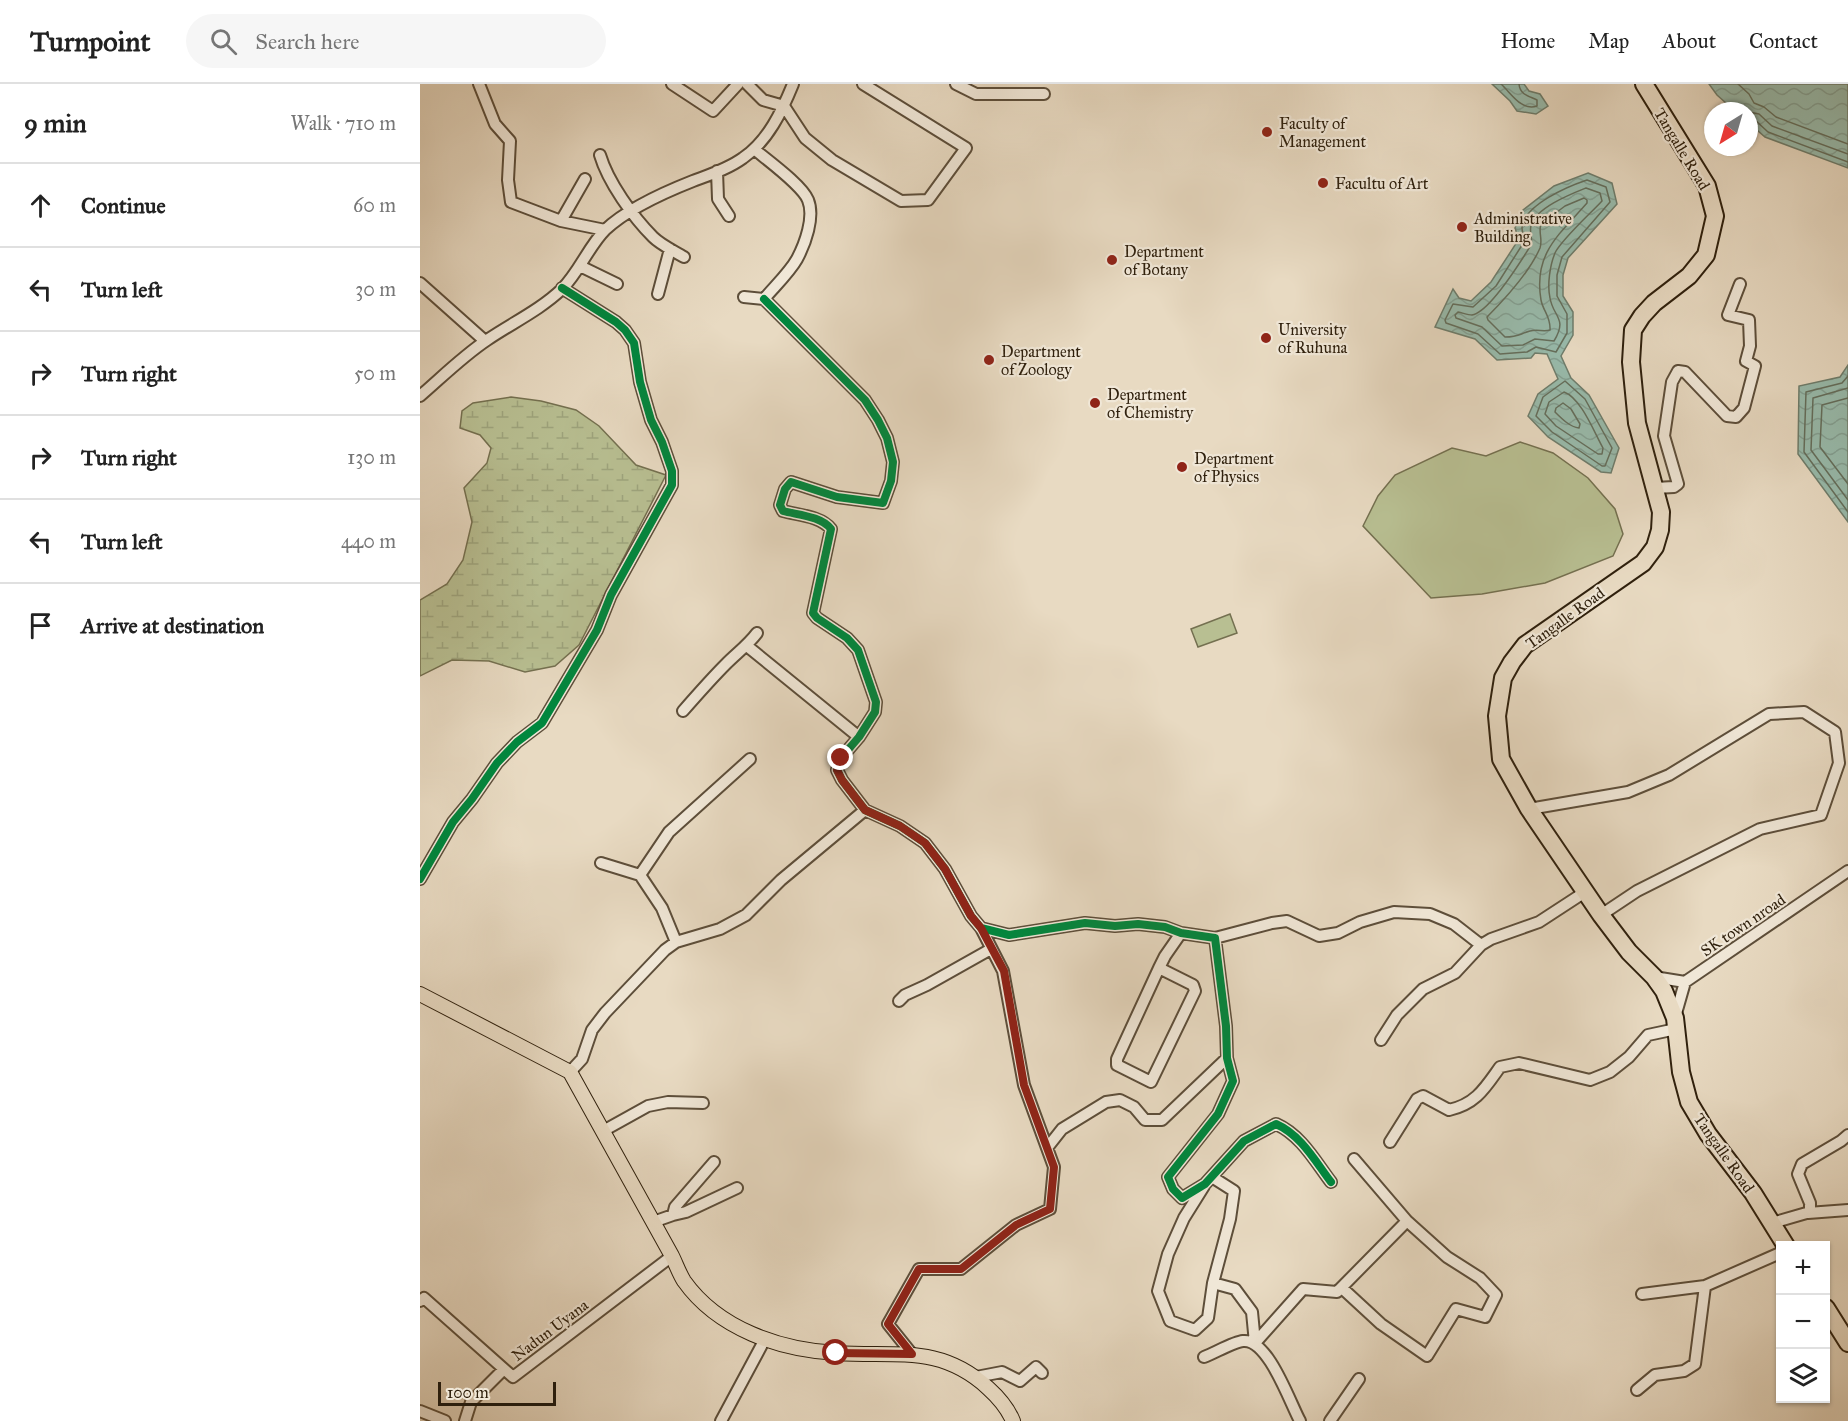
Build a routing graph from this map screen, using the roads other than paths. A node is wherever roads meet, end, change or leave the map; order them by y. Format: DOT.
graph roads {
  1 [pos="479,84"];
  2 [pos="672,84"];
  3 [pos="738,84"];
  4 [pos="747,84"];
  5 [pos="793,84"];
  6 [pos="863,84"];
  7 [pos="956,84"];
  8 [pos="1644,84"];
  9 [pos="1044,94"];
  10 [pos="784,106"];
  11 [pos="754,149"];
  12 [pos="600,155"];
  13 [pos="717,171"];
  14 [pos="585,179"];
  15 [pos="632,211"];
  16 [pos="729,216"];
  17 [pos="561,221"];
  18 [pos="605,230"];
  19 [pos="670,249"];
  20 [pos="684,257"];
  21 [pos="580,266"];
  22 [pos="420,283"];
  23 [pos="617,284"];
  24 [pos="1740,284"];
  25 [pos="562,288"];
  26 [pos="658,294"];
  27 [pos="744,297"];
  28 [pos="765,299"];
  29 [pos="485,341"];
  30 [pos="420,396"];
  31 [pos="1655,488"];
  32 [pos="757,633"];
  33 [pos="747,646"];
  34 [pos="683,711"];
  35 [pos="859,737"];
  36 [pos="750,759"];
  37 [pos="1529,809"];
  38 [pos="865,810"];
  39 [pos="601,863"];
  40 [pos="1848,871"];
  41 [pos="640,876"];
  42 [pos="420,879"];
  43 [pos="1585,892"];
  44 [pos="1601,915"];
  45 [pos="981,928"];
  46 [pos="1181,933"];
  47 [pos="1215,938"];
  48 [pos="676,942"];
  49 [pos="1481,945"];
  50 [pos="991,949"];
  51 [pos="1159,969"];
  52 [pos="1654,977"];
  53 [pos="1685,982"];
  54 [pos="420,994"];
  55 [pos="899,1002"];
  56 [pos="1676,1024"];
  57 [pos="1381,1040"];
  58 [pos="1227,1058"];
  59 [pos="570,1072"];
  60 [pos="704,1103"];
  61 [pos="603,1131"];
  62 [pos="1848,1135"];
  63 [pos="1390,1142"];
  64 [pos="1047,1148"];
  65 [pos="1354,1159"];
  66 [pos="714,1162"];
  67 [pos="1209,1180"];
  68 [pos="1330,1182"];
  69 [pos="736,1188"];
  70 [pos="1848,1210"];
  71 [pos="1808,1213"];
  72 [pos="673,1215"];
  73 [pos="1407,1221"];
  74 [pos="653,1222"];
  75 [pos="1772,1223"];
  76 [pos="1783,1241"];
  77 [pos="1776,1255"];
  78 [pos="672,1256"];
  79 [pos="1213,1283"];
  80 [pos="1705,1286"];
  81 [pos="1342,1288"];
  82 [pos="1642,1294"];
  83 [pos="422,1299"];
  84 [pos="1830,1314"];
  85 [pos="765,1339"];
  86 [pos="1848,1342"];
  87 [pos="1254,1343"];
  88 [pos="912,1354"];
  89 [pos="1204,1357"];
  90 [pos="504,1369"];
  91 [pos="1042,1373"];
  92 [pos="976,1377"];
  93 [pos="1359,1379"];
  94 [pos="1637,1390"];
  95 [pos="420,1411"];
  96 [pos="445,1421"];
  97 [pos="465,1421"];
  98 [pos="722,1421"];
  99 [pos="1013,1421"];
  100 [pos="1300,1421"];
  101 [pos="1330,1421"];
  1 -- 17 [label="street"];
  2 -- 3 [label="street"];
  4 -- 10 [label="street"];
  5 -- 10 [label="street"];
  6 -- 10 [label="street"];
  7 -- 9 [label="street"];
  8 -- 31 [label="highway, Tangalle Road"];
  10 -- 11 [label="street"];
  11 -- 13 [label="street"];
  11 -- 28 [label="street"];
  12 -- 15 [label="street"];
  13 -- 15 [label="street"];
  13 -- 16 [label="street"];
  14 -- 17 [label="street"];
  15 -- 18 [label="street"];
  15 -- 19 [label="street"];
  17 -- 18 [label="street"];
  18 -- 21 [label="street"];
  19 -- 20 [label="street"];
  19 -- 26 [label="street"];
  21 -- 23 [label="street"];
  21 -- 25 [label="street"];
  22 -- 29 [label="street"];
  24 -- 31 [label="street"];
  25 -- 29 [label="street"];
  25 -- 42 [label="street"];
  27 -- 28 [label="street"];
  28 -- 35 [label="street"];
  29 -- 30 [label="street"];
  31 -- 37 [label="highway, Tangalle Road"];
  32 -- 33 [label="street"];
  33 -- 34 [label="street"];
  33 -- 35 [label="street"];
  35 -- 38 [label="street"];
  36 -- 41 [label="street"];
  37 -- 43 [label="highway, Tangalle Road"];
  37 -- 44 [label="street"];
  38 -- 45 [label="street"];
  38 -- 48 [label="street"];
  39 -- 41 [label="street"];
  40 -- 53 [label="street, SK town nroad"];
  41 -- 48 [label="street"];
  43 -- 44 [label="highway, Tangalle Road"];
  43 -- 49 [label="street"];
  44 -- 52 [label="highway, Tangalle Road"];
  45 -- 46 [label="street"];
  45 -- 50 [label="street"];
  46 -- 47 [label="street"];
  46 -- 51 [label="street"];
  47 -- 49 [label="street"];
  47 -- 58 [label="street"];
  48 -- 59 [label="street"];
  49 -- 57 [label="street"];
  50 -- 55 [label="street"];
  50 -- 64 [label="street"];
  51 -- 51 [label="street"];
  52 -- 53 [label="street"];
  52 -- 56 [label="highway, Tangalle Road"];
  53 -- 56 [label="street"];
  54 -- 59 [label="main road"];
  56 -- 63 [label="street"];
  56 -- 75 [label="highway, Tangalle Road"];
  58 -- 64 [label="street"];
  58 -- 67 [label="street"];
  59 -- 61 [label="main road"];
  60 -- 61 [label="street"];
  61 -- 74 [label="main road"];
  62 -- 71 [label="street"];
  64 -- 88 [label="street"];
  65 -- 73 [label="street"];
  66 -- 72 [label="street"];
  67 -- 68 [label="street"];
  67 -- 79 [label="street"];
  67 -- 79 [label="street"];
  69 -- 72 [label="street"];
  70 -- 71 [label="street"];
  71 -- 75 [label="street"];
  72 -- 74 [label="street"];
  73 -- 81 [label="street"];
  73 -- 81 [label="street"];
  74 -- 78 [label="main road"];
  75 -- 76 [label="highway, Tangalle Road"];
  77 -- 80 [label="street"];
  78 -- 85 [label="main road"];
  78 -- 90 [label="street, Nadun Uyana"];
  79 -- 87 [label="street"];
  80 -- 82 [label="street"];
  80 -- 94 [label="street"];
  81 -- 87 [label="street"];
  83 -- 90 [label="street, Nadun Uyana"];
  84 -- 86 [label="highway"];
  85 -- 88 [label="main road"];
  85 -- 98 [label="street"];
  87 -- 89 [label="street"];
  87 -- 100 [label="street"];
  88 -- 92 [label="main road"];
  90 -- 97 [label="street"];
  91 -- 92 [label="street"];
  92 -- 99 [label="main road"];
  93 -- 101 [label="street"];
  95 -- 96 [label="street"];
}
